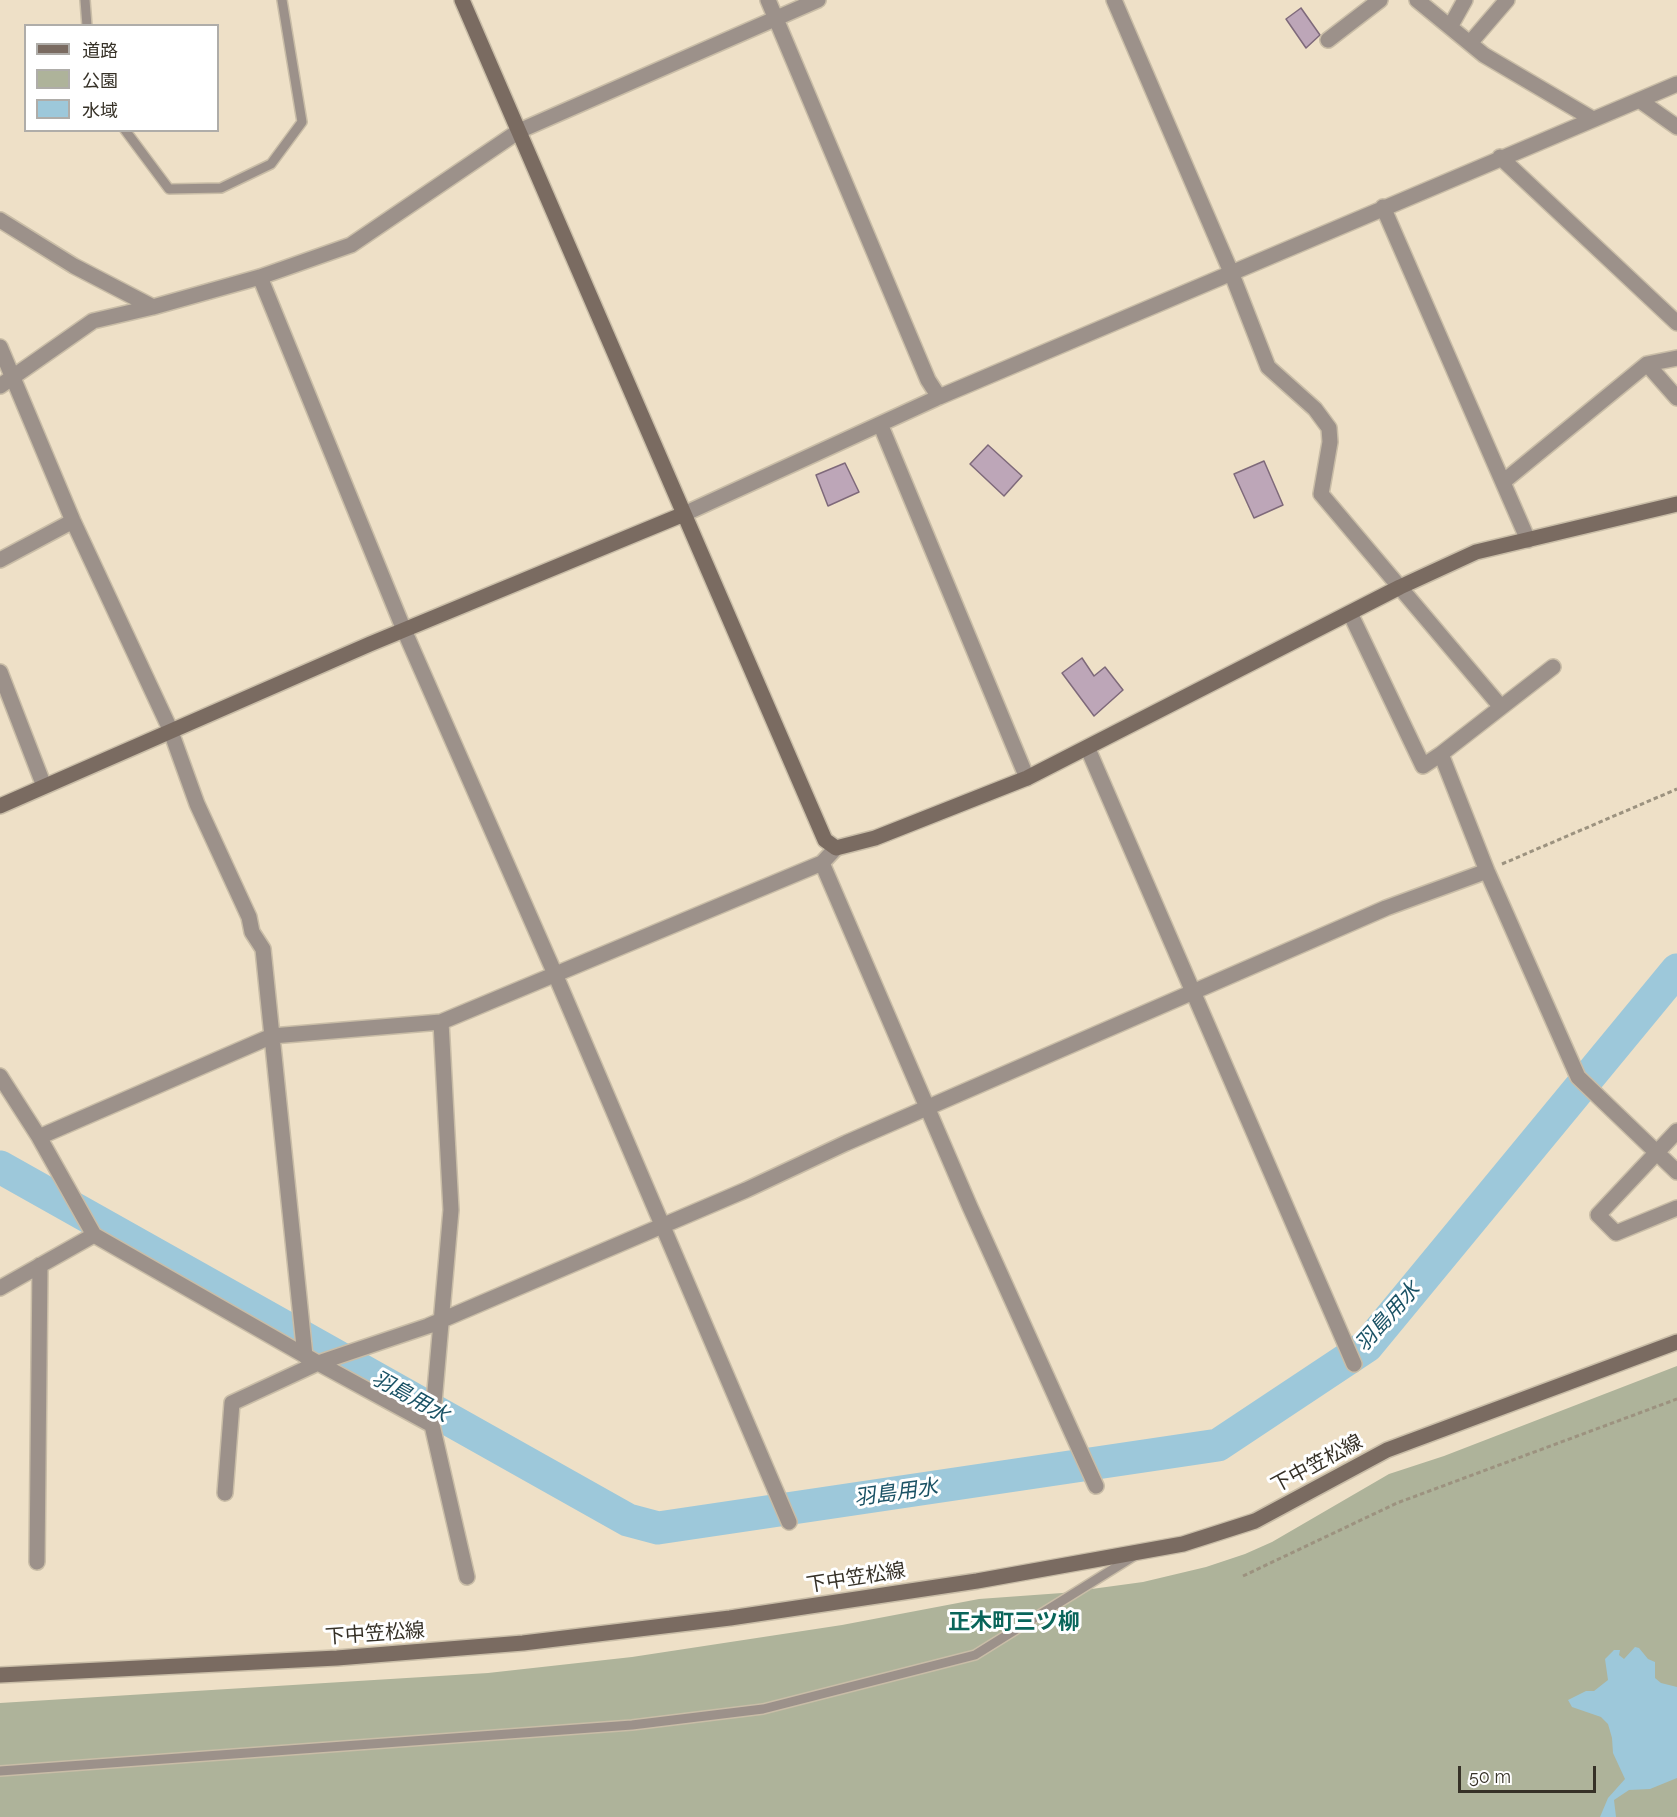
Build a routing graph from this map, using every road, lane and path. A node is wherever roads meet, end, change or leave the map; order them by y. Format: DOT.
graph roads {
  1 [pos="85,0"];
  2 [pos="282,0"];
  3 [pos="462,0"];
  4 [pos="768,0"];
  5 [pos="818,0"];
  6 [pos="1114,0"];
  7 [pos="1380,0"];
  8 [pos="1417,0"];
  9 [pos="1465,0"];
  10 [pos="1506,0"];
  11 [pos="776,19"];
  12 [pos="87,24"];
  13 [pos="1450,27"];
  14 [pos="1328,40"];
  15 [pos="1470,43"];
  16 [pos="1677,84"];
  17 [pos="1639,100"];
  18 [pos="1591,118"];
  19 [pos="1677,127"];
  20 [pos="519,131"];
  21 [pos="127,132"];
  22 [pos="1500,157"];
  23 [pos="1383,207"];
  24 [pos="0,220"];
  25 [pos="1231,272"];
  26 [pos="260,277"];
  27 [pos="153,307"];
  28 [pos="1677,323"];
  29 [pos="0,347"];
  30 [pos="1677,358"];
  31 [pos="1647,364"];
  32 [pos="6,382"];
  33 [pos="939,397"];
  34 [pos="1677,398"];
  35 [pos="881,426"];
  36 [pos="1503,482"];
  37 [pos="1677,504"];
  38 [pos="684,514"];
  39 [pos="74,521"];
  40 [pos="1528,540"];
  41 [pos="0,560"];
  42 [pos="1400,587"];
  43 [pos="1350,612"];
  44 [pos="404,630"];
  45 [pos="1553,667"];
  46 [pos="0,672"];
  47 [pos="1501,707"];
  48 [pos="170,729"];
  49 [pos="1088,749"];
  50 [pos="1441,754"];
  51 [pos="1027,778"];
  52 [pos="44,786"];
  53 [pos="1677,789"];
  54 [pos="0,806"];
  55 [pos="836,848"];
  56 [pos="822,863"];
  57 [pos="1487,871"];
  58 [pos="555,974"];
  59 [pos="1195,991"];
  60 [pos="441,1022"];
  61 [pos="272,1036"];
  62 [pos="0,1076"];
  63 [pos="928,1108"];
  64 [pos="1677,1131"];
  65 [pos="39,1137"];
  66 [pos="1656,1154"];
  67 [pos="1677,1173"];
  68 [pos="1677,1208"];
  69 [pos="661,1227"];
  70 [pos="94,1234"];
  71 [pos="40,1264"];
  72 [pos="0,1288"];
  73 [pos="443,1320"];
  74 [pos="1677,1342"];
  75 [pos="312,1359"];
  76 [pos="1354,1364"];
  77 [pos="1677,1399"];
  78 [pos="432,1424"];
  79 [pos="1096,1486"];
  80 [pos="225,1493"];
  81 [pos="789,1522"];
  82 [pos="1141,1552"];
  83 [pos="37,1562"];
  84 [pos="1243,1576"];
  85 [pos="467,1577"];
  86 [pos="0,1675"];
  87 [pos="0,1771"];
  1 -- 12 [label="lane"];
  2 -- 21 [label="lane"];
  3 -- 20 [label="street"];
  4 -- 11 [label="street"];
  5 -- 11 [label="street"];
  6 -- 25 [label="street"];
  7 -- 14 [label="street"];
  8 -- 13 [label="street"];
  9 -- 13 [label="street"];
  10 -- 15 [label="street"];
  11 -- 20 [label="street"];
  11 -- 33 [label="street"];
  13 -- 15 [label="street"];
  15 -- 18 [label="street"];
  16 -- 17 [label="street"];
  17 -- 18 [label="street"];
  17 -- 19 [label="street"];
  18 -- 22 [label="street"];
  20 -- 26 [label="street"];
  20 -- 38 [label="street"];
  22 -- 23 [label="street"];
  22 -- 28 [label="street"];
  23 -- 25 [label="street"];
  23 -- 36 [label="street"];
  24 -- 27 [label="street"];
  25 -- 33 [label="street"];
  25 -- 42 [label="street"];
  26 -- 27 [label="street"];
  26 -- 44 [label="street"];
  27 -- 32 [label="street"];
  29 -- 32 [label="street"];
  30 -- 31 [label="street"];
  31 -- 34 [label="street"];
  31 -- 36 [label="street"];
  32 -- 39 [label="street"];
  33 -- 35 [label="street"];
  35 -- 38 [label="street"];
  35 -- 51 [label="street"];
  36 -- 40 [label="street"];
  37 -- 40 [label="street"];
  38 -- 44 [label="street"];
  38 -- 55 [label="street"];
  39 -- 41 [label="street"];
  39 -- 48 [label="street"];
  40 -- 42 [label="street"];
  42 -- 43 [label="street"];
  42 -- 47 [label="street"];
  43 -- 49 [label="street"];
  43 -- 50 [label="street"];
  44 -- 48 [label="street"];
  44 -- 58 [label="street"];
  45 -- 47 [label="street"];
  46 -- 52 [label="street"];
  47 -- 50 [label="street"];
  48 -- 52 [label="street"];
  48 -- 61 [label="street"];
  49 -- 51 [label="street"];
  49 -- 59 [label="street"];
  50 -- 57 [label="street"];
  51 -- 55 [label="street"];
  52 -- 54 [label="street"];
  53 -- 57 [label="path"];
  55 -- 56 [label="street"];
  56 -- 58 [label="street"];
  56 -- 63 [label="street"];
  57 -- 59 [label="street"];
  57 -- 66 [label="street"];
  58 -- 60 [label="street"];
  58 -- 69 [label="street"];
  59 -- 63 [label="street"];
  59 -- 76 [label="street"];
  60 -- 61 [label="street"];
  60 -- 73 [label="street"];
  61 -- 65 [label="street"];
  61 -- 75 [label="street"];
  62 -- 65 [label="street"];
  63 -- 69 [label="street"];
  63 -- 79 [label="street"];
  64 -- 66 [label="street"];
  65 -- 70 [label="street"];
  66 -- 67 [label="street"];
  66 -- 68 [label="street"];
  69 -- 73 [label="street"];
  69 -- 81 [label="street"];
  70 -- 71 [label="street"];
  70 -- 75 [label="street"];
  71 -- 72 [label="street"];
  71 -- 83 [label="street"];
  73 -- 75 [label="street"];
  73 -- 78 [label="street"];
  74 -- 82 [label="street, 下中笠松線"];
  75 -- 78 [label="street"];
  75 -- 80 [label="street"];
  77 -- 84 [label="path"];
  78 -- 85 [label="street"];
  82 -- 86 [label="street, 下中笠松線"];
  82 -- 87 [label="lane"];
}
